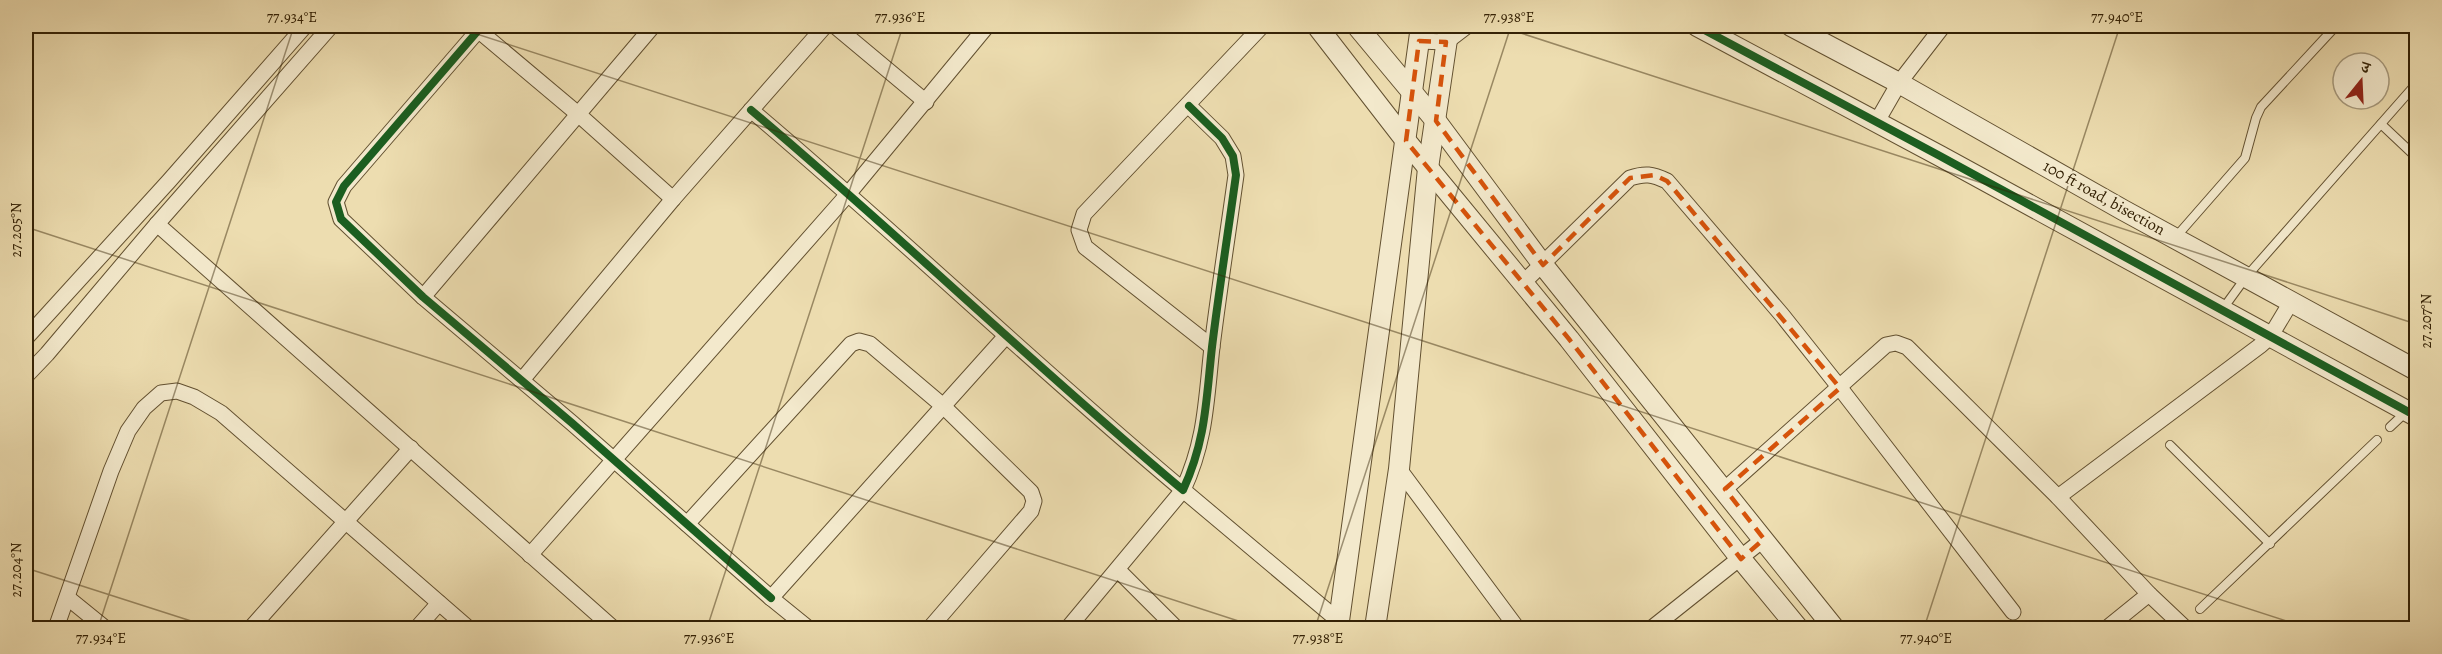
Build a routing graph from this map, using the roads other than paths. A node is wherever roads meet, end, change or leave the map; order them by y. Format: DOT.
graph roads {
  1 [pos="305,26"];
  2 [pos="332,26"];
  3 [pos="653,26"];
  4 [pos="825,26"];
  5 [pos="835,26"];
  6 [pos="987,26"];
  7 [pos="1262,26"];
  8 [pos="1317,26"];
  9 [pos="1357,26"];
  10 [pos="1467,26"];
  11 [pos="1697,26"];
  12 [pos="1791,26"];
  13 [pos="1943,26"];
  14 [pos="2336,26"];
  15 [pos="480,28"];
  16 [pos="1420,33"];
  17 [pos="1448,34"];
  18 [pos="1899,83"];
  19 [pos="2416,84"];
  20 [pos="1412,91"];
  21 [pos="926,102"];
  22 [pos="1189,106"];
  23 [pos="751,110"];
  24 [pos="578,114"];
  25 [pos="1436,121"];
  26 [pos="1876,123"];
  27 [pos="2381,124"];
  28 [pos="1406,141"];
  29 [pos="2416,157"];
  30 [pos="1428,168"];
  31 [pos="849,193"];
  32 [pos="673,199"];
  33 [pos="157,224"];
  34 [pos="2175,238"];
  35 [pos="1544,265"];
  36 [pos="2246,277"];
  37 [pos="1523,283"];
  38 [pos="423,297"];
  39 [pos="2291,302"];
  40 [pos="2222,310"];
  41 [pos="27,334"];
  42 [pos="1006,336"];
  43 [pos="2270,337"];
  44 [pos="1212,347"];
  45 [pos="2416,370"];
  46 [pos="26,375"];
  47 [pos="522,380"];
  48 [pos="1840,388"];
  49 [pos="942,405"];
  50 [pos="2412,414"];
  51 [pos="2390,427"];
  52 [pos="2377,440"];
  53 [pos="2170,445"];
  54 [pos="411,448"];
  55 [pos="614,461"];
  56 [pos="1400,469"];
  57 [pos="1725,489"];
  58 [pos="1183,490"];
  59 [pos="2058,497"];
  60 [pos="347,522"];
  61 [pos="687,524"];
  62 [pos="1764,539"];
  63 [pos="2270,544"];
  64 [pos="530,555"];
  65 [pos="1741,559"];
  66 [pos="1118,570"];
  67 [pos="2149,594"];
  68 [pos="68,598"];
  69 [pos="771,598"];
  70 [pos="439,603"];
  71 [pos="2200,609"];
  72 [pos="2013,612"];
  73 [pos="1339,625"];
  74 [pos="56,628"];
  75 [pos="105,628"];
  76 [pos="251,628"];
  77 [pos="417,628"];
  78 [pos="468,628"];
  79 [pos="613,628"];
  80 [pos="808,628"];
  81 [pos="930,628"];
  82 [pos="1068,628"];
  83 [pos="1176,628"];
  84 [pos="1376,628"];
  85 [pos="1517,628"];
  86 [pos="1652,628"];
  87 [pos="1798,628"];
  88 [pos="1834,628"];
  89 [pos="2107,628"];
  90 [pos="2185,628"];
  1 -- 41 [label="street"];
  2 -- 33 [label="street"];
  3 -- 24 [label="street"];
  4 -- 23 [label="street"];
  5 -- 21 [label="street"];
  6 -- 21 [label="street"];
  7 -- 22 [label="street"];
  8 -- 28 [label="street"];
  9 -- 20 [label="street"];
  10 -- 17 [label="street"];
  11 -- 26 [label="street"];
  12 -- 18 [label="street, 100 ft road, bisection"];
  13 -- 18 [label="street"];
  14 -- 34 [label="lane"];
  15 -- 24 [label="street"];
  15 -- 38 [label="street"];
  16 -- 17 [label="street"];
  16 -- 20 [label="street"];
  17 -- 25 [label="street"];
  18 -- 26 [label="street"];
  18 -- 34 [label="street, 100 ft road, bisection"];
  19 -- 27 [label="lane"];
  20 -- 25 [label="street"];
  20 -- 28 [label="street"];
  21 -- 31 [label="street"];
  22 -- 44 [label="street"];
  22 -- 44 [label="street"];
  23 -- 31 [label="street"];
  23 -- 32 [label="street"];
  24 -- 32 [label="street"];
  24 -- 38 [label="street"];
  25 -- 30 [label="street"];
  25 -- 35 [label="street"];
  26 -- 40 [label="street"];
  27 -- 29 [label="lane"];
  27 -- 36 [label="lane"];
  28 -- 30 [label="street"];
  28 -- 73 [label="street"];
  30 -- 37 [label="street"];
  30 -- 56 [label="street"];
  31 -- 42 [label="street"];
  31 -- 55 [label="street"];
  32 -- 47 [label="street"];
  33 -- 46 [label="street"];
  33 -- 54 [label="street"];
  34 -- 36 [label="street, 100 ft road, bisection"];
  35 -- 37 [label="street"];
  35 -- 48 [label="street"];
  35 -- 57 [label="street"];
  36 -- 39 [label="street, 100 ft road, bisection"];
  36 -- 40 [label="lane"];
  37 -- 65 [label="street"];
  38 -- 47 [label="street"];
  39 -- 43 [label="street"];
  39 -- 45 [label="street, 100 ft road, bisection"];
  40 -- 43 [label="street"];
  42 -- 49 [label="street"];
  42 -- 58 [label="street"];
  43 -- 50 [label="street"];
  43 -- 59 [label="street"];
  44 -- 58 [label="street"];
  47 -- 55 [label="street"];
  48 -- 57 [label="street"];
  48 -- 59 [label="street"];
  48 -- 72 [label="street"];
  49 -- 61 [label="street"];
  49 -- 69 [label="street"];
  49 -- 81 [label="street"];
  50 -- 51 [label="lane"];
  52 -- 63 [label="lane"];
  53 -- 63 [label="lane"];
  54 -- 60 [label="street"];
  54 -- 64 [label="street"];
  55 -- 61 [label="street"];
  55 -- 64 [label="street"];
  56 -- 84 [label="street"];
  56 -- 85 [label="street"];
  57 -- 62 [label="street"];
  58 -- 66 [label="street"];
  58 -- 73 [label="street"];
  59 -- 67 [label="street"];
  60 -- 68 [label="street"];
  60 -- 70 [label="street"];
  60 -- 76 [label="street"];
  61 -- 69 [label="street"];
  62 -- 65 [label="street"];
  62 -- 88 [label="street"];
  63 -- 71 [label="lane"];
  64 -- 79 [label="street"];
  65 -- 86 [label="street"];
  65 -- 87 [label="street"];
  66 -- 82 [label="street"];
  66 -- 83 [label="street"];
  67 -- 89 [label="street"];
  67 -- 90 [label="street"];
  68 -- 74 [label="street"];
  68 -- 75 [label="street"];
  69 -- 80 [label="street"];
  70 -- 77 [label="street"];
  70 -- 78 [label="street"];
}
